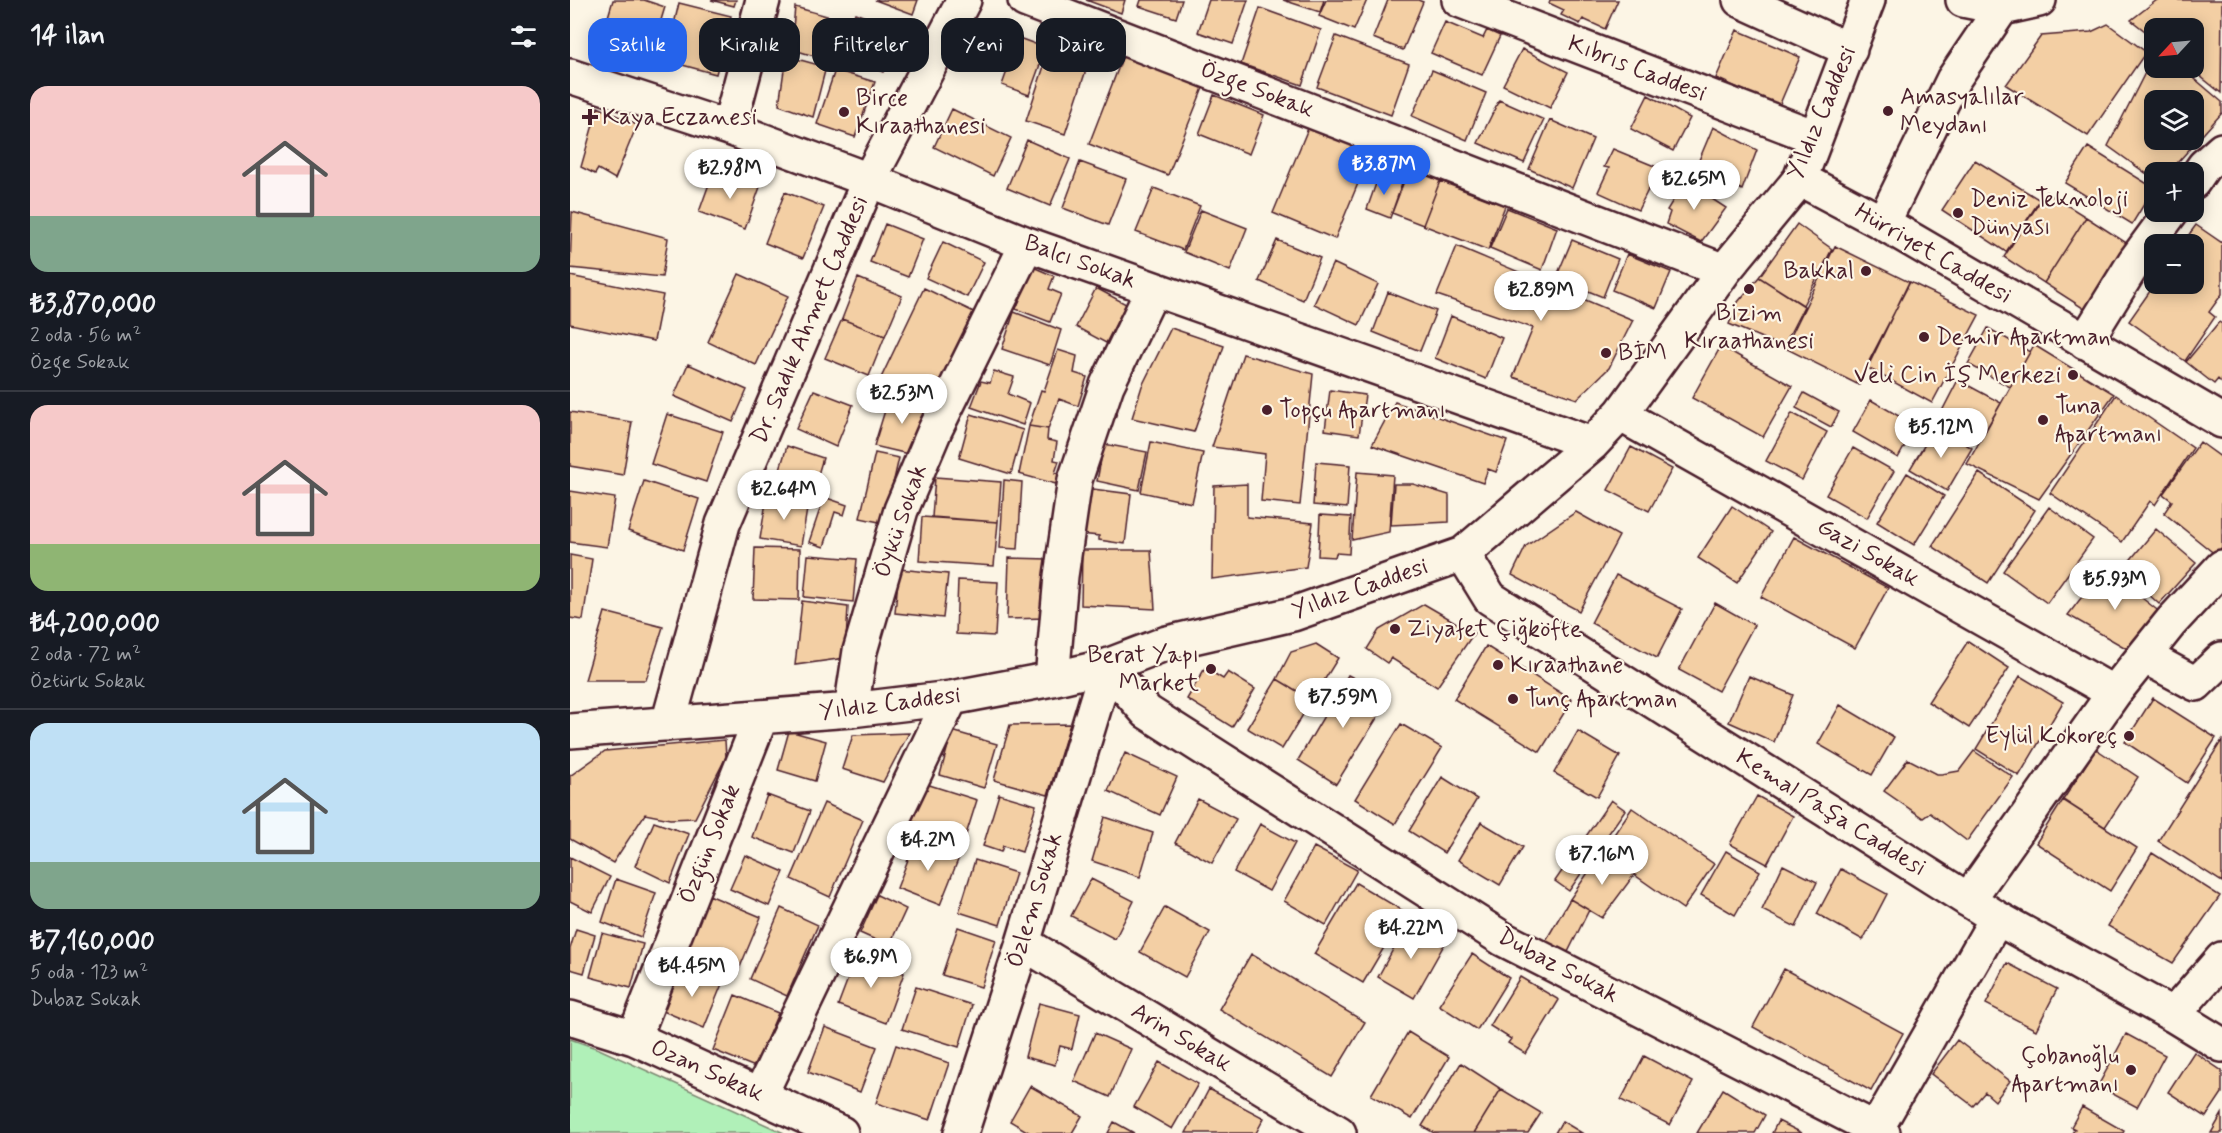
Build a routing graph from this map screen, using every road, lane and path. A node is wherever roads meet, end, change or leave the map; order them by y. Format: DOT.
graph roads {
  1 [pos="763,0"];
  2 [pos="964,0"];
  3 [pos="1025,0"];
  4 [pos="1459,0"];
  5 [pos="1740,0"];
  6 [pos="1868,0"];
  7 [pos="1963,0"];
  8 [pos="2039,0"];
  9 [pos="2005,4"];
  10 [pos="1850,50"];
  11 [pos="570,76"];
  12 [pos="729,128"];
  13 [pos="1815,137"];
  14 [pos="2222,150"];
  15 [pos="2204,167"];
  16 [pos="1800,178"];
  17 [pos="869,180"];
  18 [pos="2164,222"];
  19 [pos="1883,223"];
  20 [pos="1027,243"];
  21 [pos="1724,271"];
  22 [pos="1153,289"];
  23 [pos="2085,342"];
  24 [pos="1622,412"];
  25 [pos="2222,421"];
  26 [pos="1592,444"];
  27 [pos="1463,554"];
  28 [pos="2222,567"];
  29 [pos="2144,656"];
  30 [pos="2222,659"];
  31 [pos="1107,666"];
  32 [pos="1052,679"];
  33 [pos="2114,693"];
  34 [pos="951,698"];
  35 [pos="851,710"];
  36 [pos="760,717"];
  37 [pos="668,724"];
  38 [pos="570,731"];
  39 [pos="1968,900"];
  40 [pos="1997,918"];
  41 [pos="1023,943"];
  42 [pos="2222,959"];
  43 [pos="2174,1015"];
  44 [pos="570,1018"];
  45 [pos="633,1038"];
  46 [pos="2222,1045"];
  47 [pos="760,1095"];
  48 [pos="1878,1132"];
  49 [pos="841,1133"];
  50 [pos="961,1133"];
  51 [pos="1339,1133"];
  1 -- 12 [label="street"];
  2 -- 17 [label="street, Dr. Sadık Ahmet Caddesi"];
  3 -- 21 [label="street, Özge Sokak"];
  4 -- 13 [label="street, Kıbrıs Caddesi"];
  5 -- 10 [label="street"];
  6 -- 10 [label="street, Yıldız Caddesi"];
  7 -- 9 [label="street"];
  8 -- 9 [label="street"];
  9 -- 19 [label="street"];
  10 -- 13 [label="street, Yıldız Caddesi"];
  11 -- 12 [label="street, Balcı Sokak"];
  12 -- 17 [label="street, Balcı Sokak"];
  13 -- 16 [label="street, Yıldız Caddesi"];
  14 -- 15 [label="street"];
  16 -- 19 [label="street, Hürriyet Caddesi"];
  16 -- 21 [label="street, Yıldız Caddesi"];
  17 -- 20 [label="street, Balcı Sokak"];
  17 -- 37 [label="street, Dr. Sadık Ahmet Caddesi"];
  18 -- 23 [label="street"];
  19 -- 23 [label="street, Hürriyet Caddesi"];
  20 -- 22 [label="street, Balcı Sokak"];
  20 -- 35 [label="street, Öykü Sokak"];
  21 -- 24 [label="street, Yıldız Caddesi"];
  22 -- 26 [label="street, Balcı Sokak"];
  22 -- 32 [label="street"];
  23 -- 25 [label="street, Hürriyet Caddesi"];
  24 -- 26 [label="street, Yıldız Caddesi"];
  24 -- 33 [label="street, Gazi Sokak"];
  26 -- 27 [label="street, Yıldız Caddesi"];
  27 -- 31 [label="street, Yıldız Caddesi"];
  27 -- 39 [label="street, Kemal Paşa Caddesi"];
  28 -- 29 [label="street"];
  29 -- 30 [label="street"];
  29 -- 33 [label="street"];
  31 -- 32 [label="street, Yıldız Caddesi"];
  31 -- 41 [label="street, Özlem Sokak"];
  31 -- 48 [label="street, Dubaz Sokak"];
  32 -- 34 [label="street, Yıldız Caddesi"];
  33 -- 39 [label="street"];
  34 -- 35 [label="street, Yıldız Caddesi"];
  34 -- 47 [label="street"];
  35 -- 36 [label="street, Yıldız Caddesi"];
  36 -- 37 [label="street, Yıldız Caddesi"];
  36 -- 45 [label="street, Özgün Sokak"];
  37 -- 38 [label="street, Yıldız Caddesi"];
  39 -- 40 [label="street, Kemal Paşa Caddesi"];
  40 -- 43 [label="street, Kemal Paşa Caddesi"];
  40 -- 48 [label="street"];
  41 -- 50 [label="street, Özlem Sokak"];
  41 -- 51 [label="street, Arin Sokak"];
  42 -- 43 [label="street"];
  43 -- 46 [label="street, Kemal Paşa Caddesi"];
  44 -- 45 [label="street, Ozan Sokak"];
  45 -- 47 [label="street, Ozan Sokak"];
  47 -- 49 [label="street, Ozan Sokak"];
}
